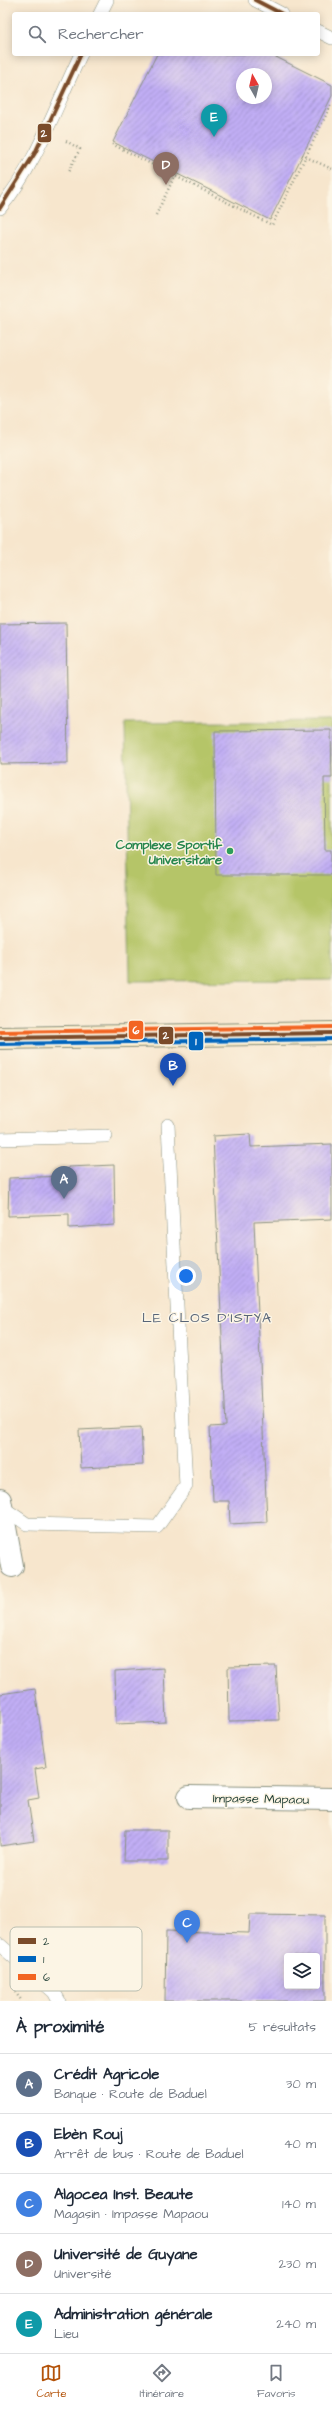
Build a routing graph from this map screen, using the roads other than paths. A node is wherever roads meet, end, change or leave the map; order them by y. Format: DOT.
graph roads {
  1 [pos="106,0"];
  2 [pos="255,0"];
  3 [pos="101,12"];
  4 [pos="278,12"];
  5 [pos="320,32"];
  6 [pos="332,38"];
  7 [pos="80,56"];
  8 [pos="0,208"];
  9 [pos="332,1034"];
  10 [pos="0,1038"];
  11 [pos="168,1124"];
  12 [pos="106,1136"];
  13 [pos="0,1139"];
  14 [pos="1,1504"];
  15 [pos="12,1566"];
  16 [pos="189,1797"];
  17 [pos="332,1799"];
  18 [pos="0,1945"];
  19 [pos="10,1954"];
  20 [pos="53,1991"];
  21 [pos="59,2001"];
  1 -- 3 [label="lane"];
  2 -- 4 [label="lane"];
  5 -- 6 [label="lane"];
  7 -- 8 [label="lane"];
  9 -- 10 [label="main road"];
  11 -- 14 [label="lane"];
  12 -- 13 [label="lane"];
  14 -- 15 [label="street"];
  16 -- 17 [label="street, Impasse Mapaou"];
  18 -- 19 [label="lane"];
  20 -- 21 [label="lane"];
}
